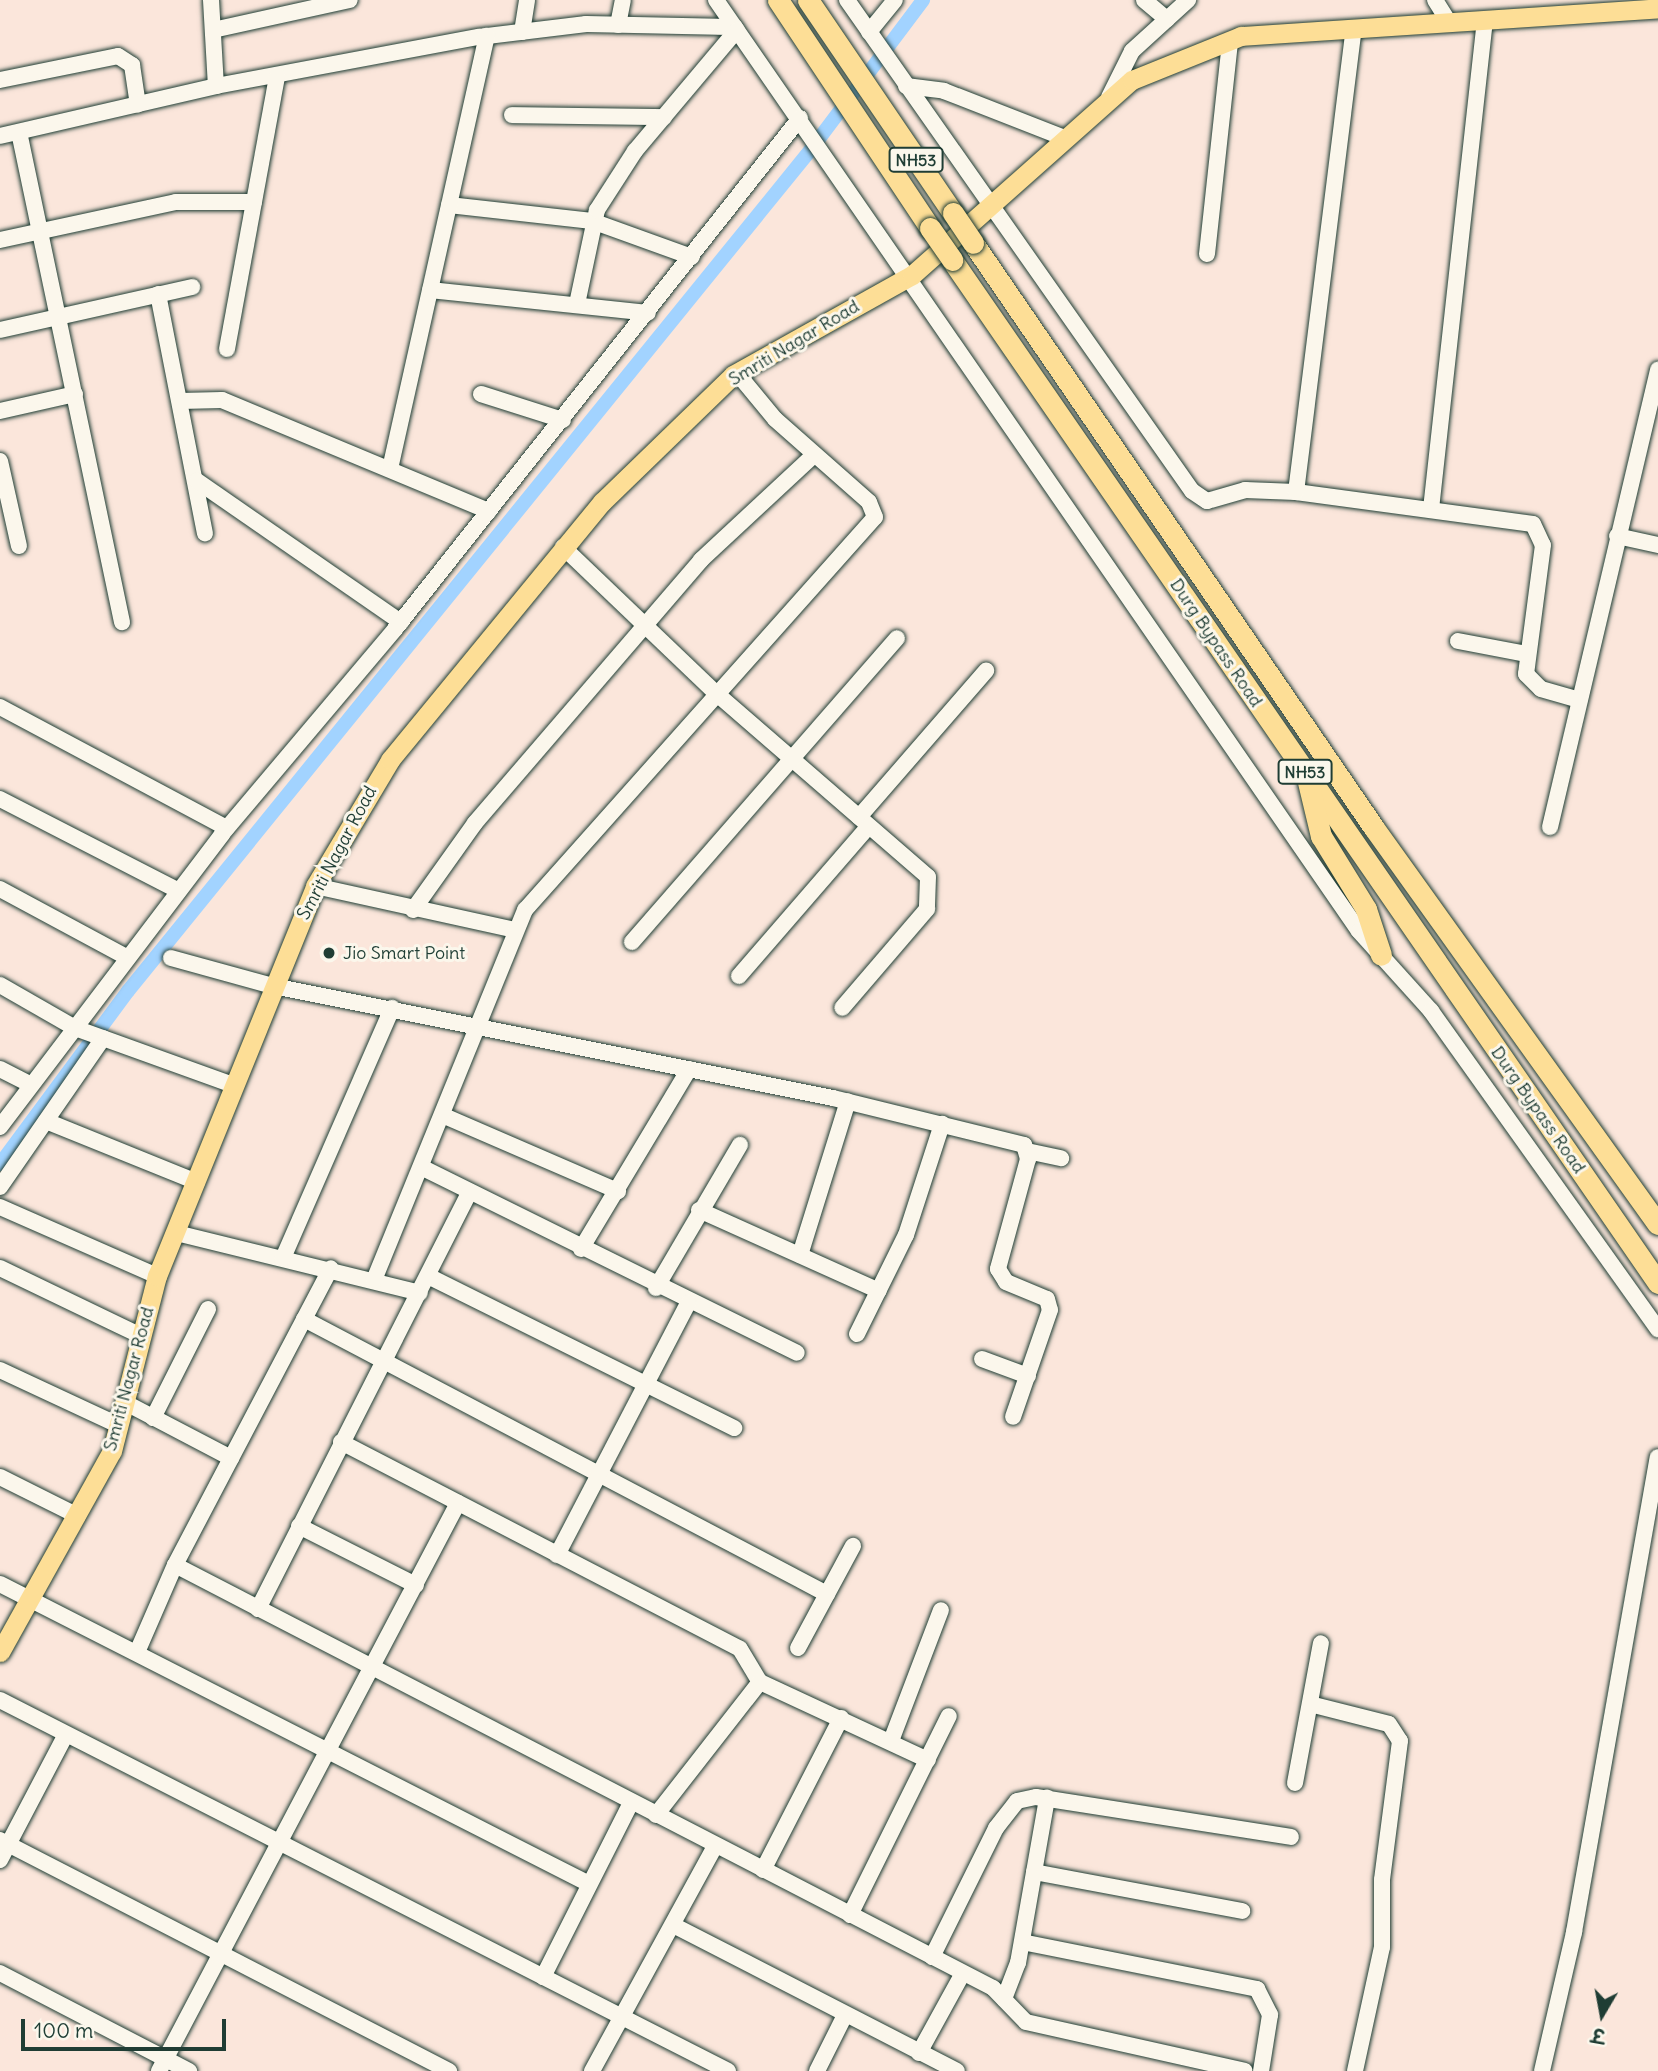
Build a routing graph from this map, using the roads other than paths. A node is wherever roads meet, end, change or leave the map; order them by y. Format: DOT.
graph roads {
  1 [pos="211,0"];
  2 [pos="350,0"];
  3 [pos="527,0"];
  4 [pos="622,0"];
  5 [pos="716,0"];
  6 [pos="778,0"];
  7 [pos="808,0"];
  8 [pos="847,0"];
  9 [pos="895,0"];
  10 [pos="1144,0"];
  11 [pos="1188,0"];
  12 [pos="1435,0"];
  13 [pos="1658,8"];
  14 [pos="1167,19"];
  15 [pos="1485,20"];
  16 [pos="1449,22"];
  17 [pos="618,25"];
  18 [pos="736,29"];
  19 [pos="1354,29"];
  20 [pos="213,30"];
  21 [pos="522,32"];
  22 [pos="869,32"];
  23 [pos="487,36"];
  24 [pos="1230,41"];
  25 [pos="277,76"];
  26 [pos="0,80"];
  27 [pos="216,86"];
  28 [pos="906,86"];
  29 [pos="1109,97"];
  30 [pos="138,105"];
  31 [pos="512,115"];
  32 [pos="663,117"];
  33 [pos="800,118"];
  34 [pos="19,132"];
  35 [pos="0,136"];
  36 [pos="1067,139"];
  37 [pos="254,202"];
  38 [pos="990,203"];
  39 [pos="449,205"];
  40 [pos="592,221"];
  41 [pos="41,231"];
  42 [pos="0,240"];
  43 [pos="1207,254"];
  44 [pos="692,257"];
  45 [pos="912,275"];
  46 [pos="192,287"];
  47 [pos="430,290"];
  48 [pos="159,295"];
  49 [pos="577,304"];
  50 [pos="648,313"];
  51 [pos="60,317"];
  52 [pos="0,330"];
  53 [pos="227,349"];
  54 [pos="1658,370"];
  55 [pos="737,373"];
  56 [pos="75,394"];
  57 [pos="481,394"];
  58 [pos="180,401"];
  59 [pos="0,411"];
  60 [pos="1652,413"];
  61 [pos="563,419"];
  62 [pos="814,454"];
  63 [pos="0,461"];
  64 [pos="390,469"];
  65 [pos="197,481"];
  66 [pos="1296,492"];
  67 [pos="1431,509"];
  68 [pos="489,512"];
  69 [pos="205,533"];
  70 [pos="1617,536"];
  71 [pos="1658,545"];
  72 [pos="19,546"];
  73 [pos="563,547"];
  74 [pos="122,622"];
  75 [pos="401,622"];
  76 [pos="645,628"];
  77 [pos="897,638"];
  78 [pos="1458,641"];
  79 [pos="1526,654"];
  80 [pos="986,671"];
  81 [pos="717,694"];
  82 [pos="1579,700"];
  83 [pos="0,707"];
  84 [pos="793,760"];
  85 [pos="1307,775"];
  86 [pos="0,799"];
  87 [pos="864,822"];
  88 [pos="1550,827"];
  89 [pos="227,828"];
  90 [pos="315,886"];
  91 [pos="0,889"];
  92 [pos="179,891"];
  93 [pos="413,910"];
  94 [pos="515,930"];
  95 [pos="632,942"];
  96 [pos="1381,955"];
  97 [pos="128,958"];
  98 [pos="171,958"];
  99 [pos="739,975"];
  100 [pos="0,985"];
  101 [pos="273,986"];
  102 [pos="392,1008"];
  103 [pos="842,1008"];
  104 [pos="479,1027"];
  105 [pos="75,1028"];
  106 [pos="103,1038"];
  107 [pos="0,1069"];
  108 [pos="689,1069"];
  109 [pos="31,1085"];
  110 [pos="233,1085"];
  111 [pos="848,1101"];
  112 [pos="442,1115"];
  113 [pos="46,1121"];
  114 [pos="942,1124"];
  115 [pos="0,1127"];
  116 [pos="740,1145"];
  117 [pos="1027,1151"];
  118 [pos="1061,1158"];
  119 [pos="421,1167"];
  120 [pos="197,1182"];
  121 [pos="0,1187"];
  122 [pos="618,1191"];
  123 [pos="470,1192"];
  124 [pos="0,1208"];
  125 [pos="699,1210"];
  126 [pos="1658,1224"];
  127 [pos="176,1233"];
  128 [pos="581,1250"];
  129 [pos="800,1255"];
  130 [pos="283,1258"];
  131 [pos="0,1268"];
  132 [pos="331,1268"];
  133 [pos="157,1276"];
  134 [pos="428,1276"];
  135 [pos="374,1280"];
  136 [pos="1658,1283"];
  137 [pos="656,1288"];
  138 [pos="879,1291"];
  139 [pos="420,1293"];
  140 [pos="688,1303"];
  141 [pos="208,1309"];
  142 [pos="304,1319"];
  143 [pos="1658,1329"];
  144 [pos="137,1334"];
  145 [pos="857,1334"];
  146 [pos="797,1353"];
  147 [pos="982,1359"];
  148 [pos="384,1360"];
  149 [pos="0,1370"];
  150 [pos="1028,1376"];
  151 [pos="646,1385"];
  152 [pos="124,1402"];
  153 [pos="1013,1417"];
  154 [pos="153,1418"];
  155 [pos="120,1426"];
  156 [pos="734,1428"];
  157 [pos="341,1442"];
  158 [pos="1658,1457"];
  159 [pos="231,1458"];
  160 [pos="600,1474"];
  161 [pos="0,1477"];
  162 [pos="457,1503"];
  163 [pos="78,1516"];
  164 [pos="299,1526"];
  165 [pos="853,1546"];
  166 [pos="557,1555"];
  167 [pos="175,1565"];
  168 [pos="0,1584"];
  169 [pos="416,1586"];
  170 [pos="827,1594"];
  171 [pos="31,1601"];
  172 [pos="258,1609"];
  173 [pos="941,1610"];
  174 [pos="1321,1643"];
  175 [pos="798,1648"];
  176 [pos="138,1650"];
  177 [pos="0,1652"];
  178 [pos="373,1669"];
  179 [pos="760,1682"];
  180 [pos="0,1700"];
  181 [pos="1310,1704"];
  182 [pos="949,1716"];
  183 [pos="841,1718"];
  184 [pos="65,1735"];
  185 [pos="891,1741"];
  186 [pos="330,1751"];
  187 [pos="928,1760"];
  188 [pos="1296,1783"];
  189 [pos="1046,1798"];
  190 [pos="631,1803"];
  191 [pos="656,1815"];
  192 [pos="1291,1837"];
  193 [pos="4,1842"];
  194 [pos="278,1845"];
  195 [pos="715,1846"];
  196 [pos="0,1860"];
  197 [pos="763,1870"];
  198 [pos="1034,1872"];
  199 [pos="589,1884"];
  200 [pos="1242,1911"];
  201 [pos="850,1915"];
  202 [pos="673,1926"];
  203 [pos="1022,1941"];
  204 [pos="222,1952"];
  205 [pos="932,1957"];
  206 [pos="0,1973"];
  207 [pos="963,1973"];
  208 [pos="543,1977"];
  209 [pos="1004,1999"];
  210 [pos="845,2015"];
  211 [pos="624,2018"];
  212 [pos="919,2053"];
  213 [pos="162,2065"];
  214 [pos="189,2071"];
  215 [pos="449,2071"];
  216 [pos="592,2071"];
  217 [pos="728,2071"];
  218 [pos="817,2071"];
  219 [pos="957,2071"];
  220 [pos="1245,2071"];
  221 [pos="1261,2071"];
  222 [pos="1355,2071"];
  223 [pos="1542,2071"];
  1 -- 20 [label="street"];
  2 -- 20 [label="street"];
  3 -- 21 [label="street"];
  4 -- 17 [label="street"];
  5 -- 18 [label="street"];
  6 -- 85 [label="highway, Durg Bypass Road / NH53, bridge"];
  7 -- 126 [label="highway, Durg Bypass Road / NH53, bridge"];
  8 -- 22 [label="street"];
  9 -- 22 [label="street"];
  10 -- 14 [label="street"];
  11 -- 14 [label="street"];
  12 -- 16 [label="street"];
  13 -- 15 [label="main road, Smriti Nagar Road"];
  14 -- 29 [label="street"];
  15 -- 16 [label="main road, Smriti Nagar Road"];
  15 -- 67 [label="street"];
  16 -- 19 [label="main road, Smriti Nagar Road"];
  17 -- 18 [label="street"];
  17 -- 21 [label="street"];
  18 -- 32 [label="street"];
  18 -- 33 [label="street"];
  19 -- 24 [label="main road, Smriti Nagar Road"];
  19 -- 66 [label="street"];
  20 -- 27 [label="street"];
  21 -- 23 [label="street"];
  22 -- 28 [label="street"];
  23 -- 25 [label="street"];
  23 -- 39 [label="street"];
  24 -- 29 [label="main road, Smriti Nagar Road"];
  24 -- 43 [label="street"];
  25 -- 27 [label="street"];
  25 -- 37 [label="street"];
  26 -- 30 [label="street"];
  27 -- 30 [label="street"];
  28 -- 36 [label="street"];
  28 -- 38 [label="street"];
  29 -- 36 [label="main road, Smriti Nagar Road"];
  30 -- 34 [label="street"];
  31 -- 32 [label="street"];
  32 -- 40 [label="street"];
  33 -- 44 [label="street"];
  33 -- 45 [label="street"];
  34 -- 35 [label="street"];
  34 -- 41 [label="street"];
  36 -- 38 [label="main road, Smriti Nagar Road"];
  37 -- 41 [label="street"];
  37 -- 53 [label="street"];
  38 -- 45 [label="main road, Smriti Nagar Road"];
  38 -- 66 [label="street"];
  39 -- 40 [label="street"];
  39 -- 47 [label="street"];
  40 -- 44 [label="street"];
  40 -- 49 [label="street"];
  41 -- 42 [label="street"];
  41 -- 51 [label="street"];
  44 -- 50 [label="street"];
  45 -- 55 [label="main road, Smriti Nagar Road"];
  45 -- 96 [label="street"];
  46 -- 48 [label="street"];
  47 -- 49 [label="street"];
  47 -- 64 [label="street"];
  48 -- 51 [label="street"];
  48 -- 58 [label="street"];
  49 -- 50 [label="street"];
  50 -- 61 [label="street"];
  51 -- 52 [label="street"];
  51 -- 56 [label="street"];
  54 -- 60 [label="street"];
  55 -- 62 [label="street"];
  55 -- 73 [label="main road, Smriti Nagar Road"];
  56 -- 59 [label="street"];
  56 -- 74 [label="street"];
  57 -- 61 [label="street"];
  58 -- 64 [label="street"];
  58 -- 65 [label="street"];
  60 -- 70 [label="street"];
  61 -- 68 [label="street"];
  62 -- 76 [label="street"];
  62 -- 81 [label="street"];
  63 -- 72 [label="street"];
  64 -- 68 [label="street"];
  65 -- 69 [label="street"];
  65 -- 75 [label="street"];
  66 -- 67 [label="street"];
  67 -- 79 [label="street"];
  68 -- 75 [label="street"];
  70 -- 71 [label="street"];
  70 -- 82 [label="street"];
  73 -- 76 [label="street"];
  73 -- 90 [label="main road, Smriti Nagar Road"];
  75 -- 89 [label="street"];
  76 -- 81 [label="street"];
  76 -- 93 [label="street"];
  77 -- 84 [label="street"];
  78 -- 79 [label="street"];
  79 -- 82 [label="street"];
  80 -- 87 [label="street"];
  81 -- 84 [label="street"];
  81 -- 94 [label="street"];
  82 -- 88 [label="street"];
  83 -- 89 [label="street"];
  84 -- 87 [label="street"];
  84 -- 95 [label="street"];
  85 -- 96 [label="highway"];
  85 -- 136 [label="highway, Durg Bypass Road / NH53"];
  86 -- 92 [label="street"];
  87 -- 99 [label="street"];
  87 -- 103 [label="street"];
  89 -- 92 [label="street"];
  90 -- 93 [label="street"];
  90 -- 101 [label="main road, Smriti Nagar Road"];
  91 -- 97 [label="street"];
  92 -- 97 [label="street"];
  93 -- 94 [label="street"];
  94 -- 104 [label="street"];
  96 -- 143 [label="street"];
  97 -- 105 [label="street"];
  98 -- 101 [label="street"];
  100 -- 105 [label="street"];
  101 -- 102 [label="street"];
  101 -- 110 [label="main road, Smriti Nagar Road"];
  102 -- 104 [label="street"];
  102 -- 130 [label="street"];
  104 -- 108 [label="street"];
  104 -- 112 [label="street"];
  105 -- 106 [label="street"];
  105 -- 109 [label="street"];
  106 -- 110 [label="street"];
  106 -- 113 [label="street"];
  107 -- 109 [label="street"];
  108 -- 111 [label="street"];
  108 -- 122 [label="street"];
  109 -- 115 [label="street"];
  110 -- 120 [label="main road, Smriti Nagar Road"];
  111 -- 114 [label="street"];
  111 -- 129 [label="street"];
  112 -- 119 [label="street"];
  112 -- 122 [label="street"];
  113 -- 120 [label="street"];
  113 -- 121 [label="street"];
  114 -- 117 [label="street"];
  114 -- 138 [label="street"];
  116 -- 125 [label="street"];
  117 -- 118 [label="street"];
  117 -- 150 [label="street"];
  119 -- 123 [label="street"];
  119 -- 135 [label="street"];
  120 -- 127 [label="main road, Smriti Nagar Road"];
  122 -- 128 [label="street"];
  123 -- 128 [label="street"];
  123 -- 134 [label="street"];
  124 -- 133 [label="street"];
  125 -- 129 [label="street"];
  125 -- 137 [label="street"];
  127 -- 130 [label="street"];
  127 -- 133 [label="main road, Smriti Nagar Road"];
  128 -- 137 [label="street"];
  129 -- 138 [label="street"];
  130 -- 132 [label="street"];
  131 -- 144 [label="street"];
  132 -- 135 [label="street"];
  132 -- 142 [label="street"];
  133 -- 144 [label="main road, Smriti Nagar Road"];
  134 -- 139 [label="street"];
  134 -- 151 [label="street"];
  135 -- 139 [label="street"];
  137 -- 140 [label="street"];
  138 -- 145 [label="street"];
  139 -- 148 [label="street"];
  140 -- 146 [label="street"];
  140 -- 151 [label="street"];
  141 -- 154 [label="street"];
  142 -- 148 [label="street"];
  142 -- 159 [label="street"];
  144 -- 152 [label="main road, Smriti Nagar Road"];
  147 -- 150 [label="street"];
  148 -- 157 [label="street"];
  148 -- 160 [label="street"];
  149 -- 155 [label="street"];
  150 -- 153 [label="street"];
  151 -- 156 [label="street"];
  151 -- 160 [label="street"];
  152 -- 154 [label="street"];
  152 -- 155 [label="main road, Smriti Nagar Road"];
  154 -- 159 [label="street"];
  155 -- 163 [label="main road, Smriti Nagar Road"];
  157 -- 162 [label="street"];
  157 -- 164 [label="street"];
  158 -- 223 [label="street"];
  159 -- 167 [label="street"];
  160 -- 166 [label="street"];
  160 -- 170 [label="street"];
  161 -- 163 [label="street"];
  162 -- 166 [label="street"];
  162 -- 169 [label="street"];
  163 -- 171 [label="main road, Smriti Nagar Road"];
  164 -- 169 [label="street"];
  164 -- 172 [label="street"];
  165 -- 170 [label="street"];
  166 -- 179 [label="street"];
  167 -- 172 [label="street"];
  167 -- 176 [label="street"];
  168 -- 171 [label="street"];
  169 -- 178 [label="street"];
  170 -- 175 [label="street"];
  171 -- 176 [label="street"];
  171 -- 177 [label="main road, Smriti Nagar Road"];
  172 -- 178 [label="street"];
  173 -- 185 [label="street"];
  174 -- 181 [label="street"];
  176 -- 186 [label="street"];
  178 -- 186 [label="street"];
  178 -- 190 [label="street"];
  179 -- 183 [label="street"];
  179 -- 191 [label="street"];
  180 -- 184 [label="street"];
  181 -- 188 [label="street"];
  181 -- 222 [label="street"];
  182 -- 187 [label="street"];
  183 -- 185 [label="street"];
  183 -- 197 [label="street"];
  184 -- 193 [label="street"];
  184 -- 194 [label="street"];
  185 -- 187 [label="street"];
  186 -- 194 [label="street"];
  186 -- 199 [label="street"];
  187 -- 201 [label="street"];
  189 -- 192 [label="street"];
  189 -- 198 [label="street"];
  189 -- 205 [label="street"];
  190 -- 191 [label="street"];
  190 -- 199 [label="street"];
  191 -- 195 [label="street"];
  193 -- 196 [label="street"];
  193 -- 204 [label="street"];
  194 -- 204 [label="street"];
  194 -- 208 [label="street"];
  195 -- 197 [label="street"];
  195 -- 202 [label="street"];
  197 -- 201 [label="street"];
  198 -- 200 [label="street"];
  198 -- 203 [label="street"];
  199 -- 208 [label="street"];
  201 -- 205 [label="street"];
  202 -- 210 [label="street"];
  202 -- 211 [label="street"];
  203 -- 209 [label="street"];
  203 -- 221 [label="street"];
  204 -- 213 [label="street"];
  204 -- 215 [label="street"];
  205 -- 207 [label="street"];
  206 -- 213 [label="street"];
  207 -- 209 [label="street"];
  207 -- 212 [label="street"];
  208 -- 211 [label="street"];
  209 -- 220 [label="street"];
  210 -- 212 [label="street"];
  210 -- 218 [label="street"];
  211 -- 216 [label="street"];
  211 -- 217 [label="street"];
  212 -- 219 [label="street"];
  213 -- 214 [label="street"];
}
